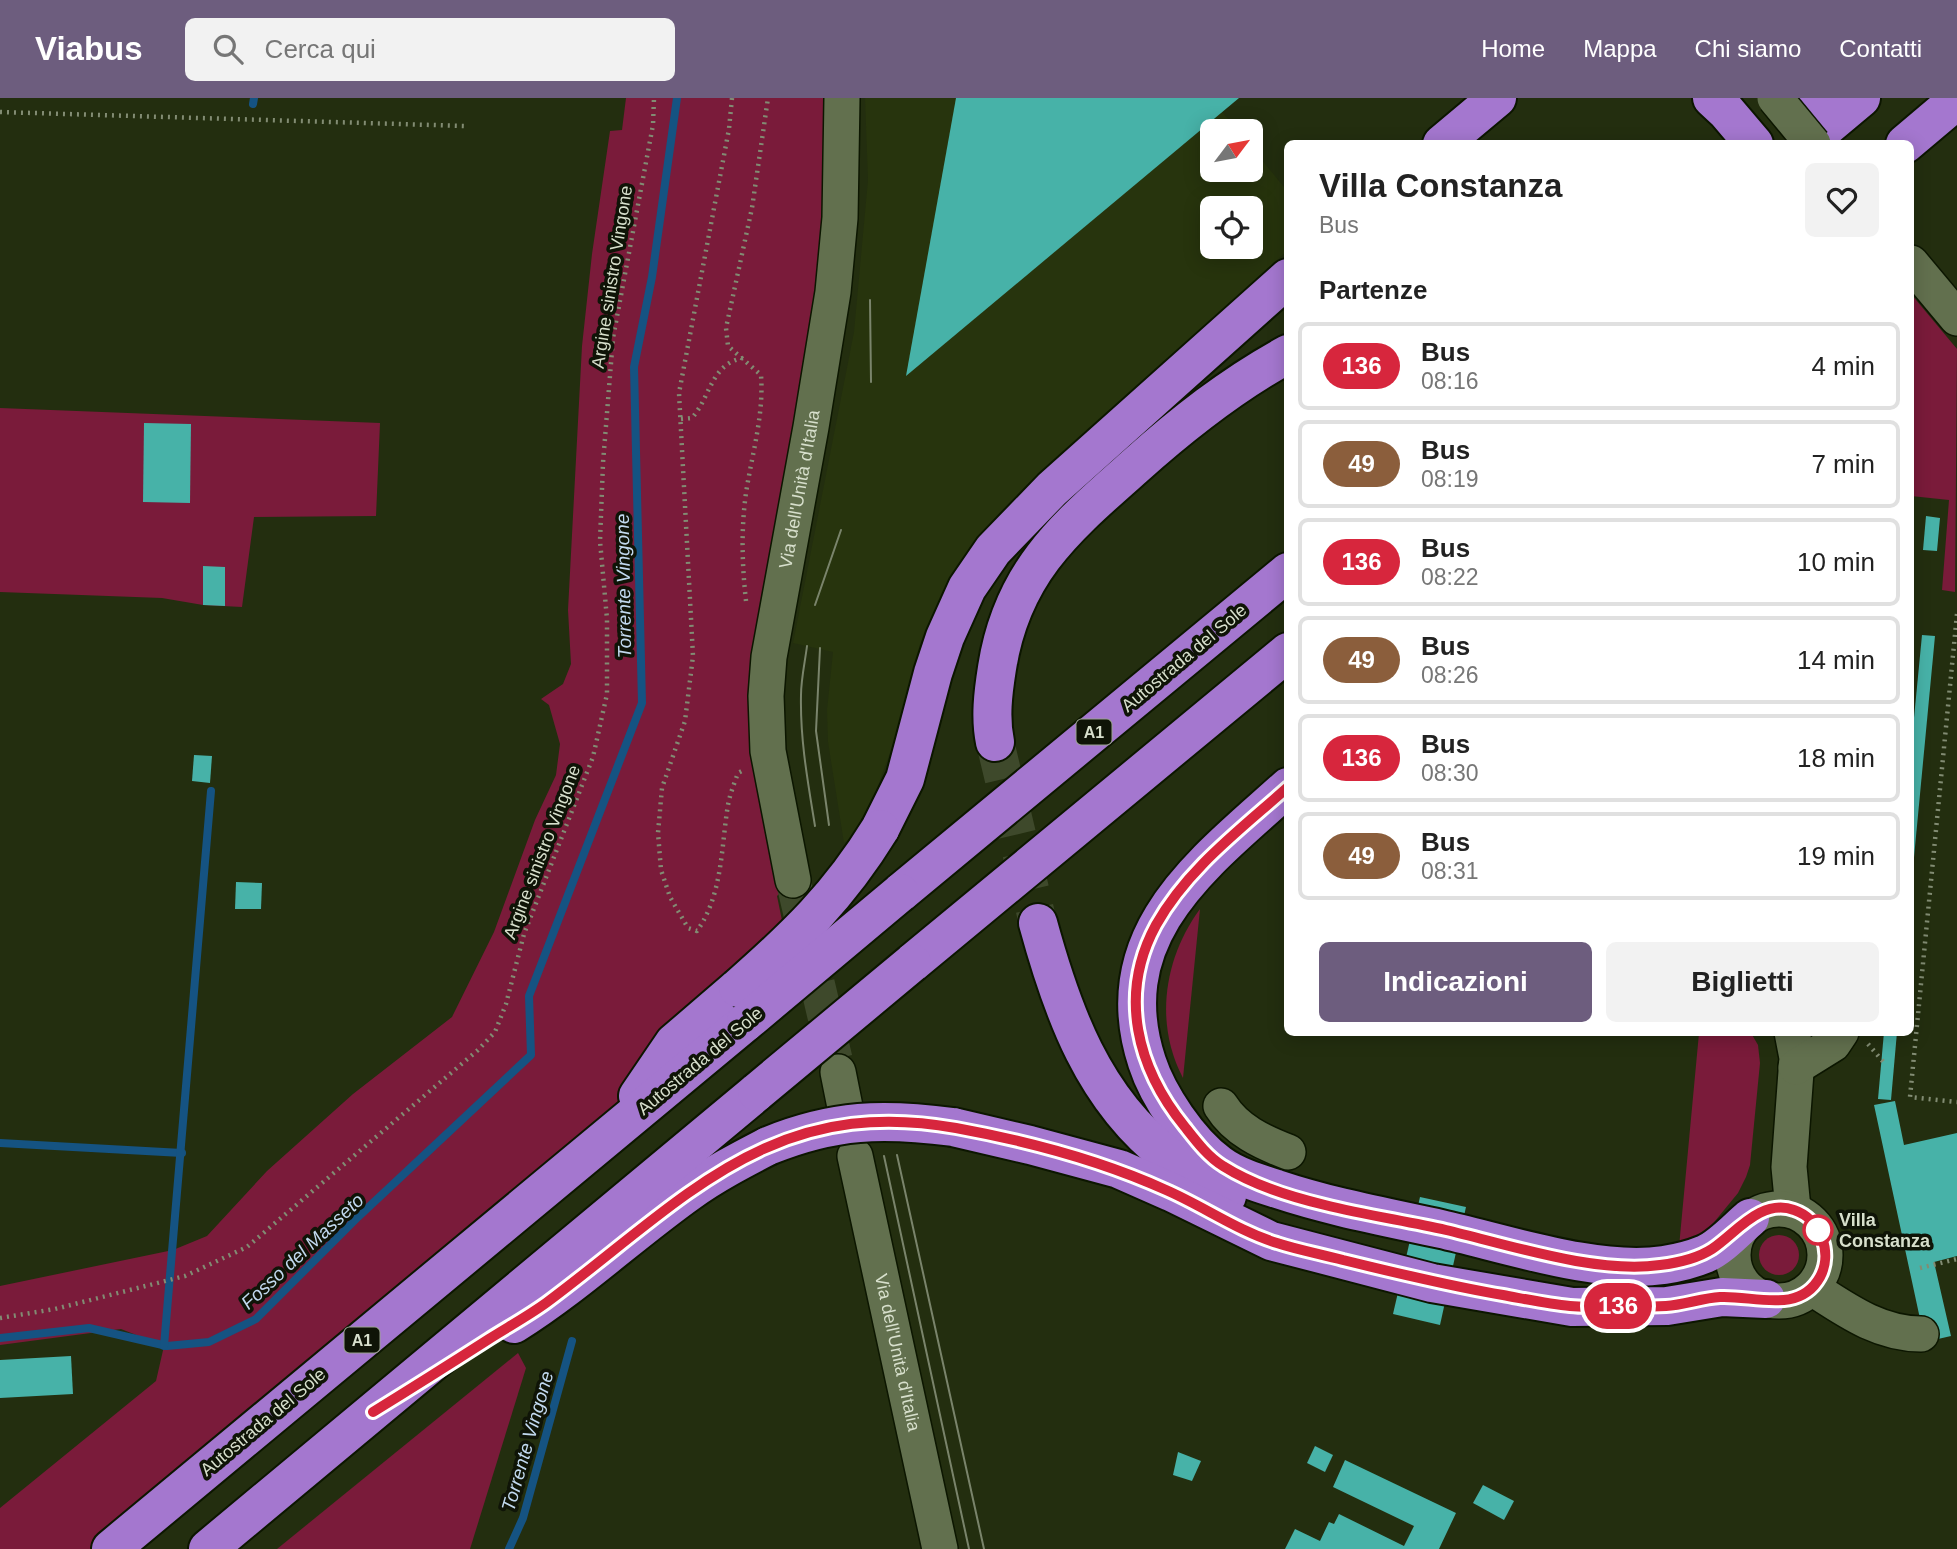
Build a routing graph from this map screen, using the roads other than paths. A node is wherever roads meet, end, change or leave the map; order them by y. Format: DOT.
graph roads {
  1 [pos="842,98"];
  2 [pos="1497,98"];
  3 [pos="1861,98"];
  4 [pos="1957,100"];
  5 [pos="1806,115"];
  6 [pos="1957,132"];
  7 [pos="1447,140"];
  8 [pos="1910,140"];
  9 [pos="1914,169"];
  10 [pos="1914,267"];
  11 [pos="1284,282"];
  12 [pos="1957,318"];
  13 [pos="1284,356"];
  14 [pos="1284,575"];
  15 [pos="1284,655"];
  16 [pos="995,742"];
  17 [pos="1284,791"];
  18 [pos="793,880"];
  19 [pos="1038,923"];
  20 [pos="742,1005"];
  21 [pos="1793,1036"];
  22 [pos="1853,1037"];
  23 [pos="1797,1067"];
  24 [pos="838,1072"];
  25 [pos="1221,1106"];
  26 [pos="845,1107"];
  27 [pos="1288,1152"];
  28 [pos="855,1156"];
  29 [pos="1769,1212"];
  30 [pos="1432,1283"];
  31 [pos="1812,1288"];
  32 [pos="1766,1299"];
  33 [pos="1921,1334"];
  34 [pos="373,1412"];
  35 [pos="111,1549"];
  36 [pos="208,1549"];
  37 [pos="940,1549"];
  1 -- 18 [label="street, Via dell'Unità d'Italia"];
  2 -- 7 [label="highway"];
  3 -- 5 [label="highway"];
  4 -- 8 [label="highway"];
  6 -- 9 [label="highway"];
  10 -- 12 [label="street"];
  11 -- 20 [label="highway, bridge"];
  13 -- 16 [label="highway"];
  14 -- 20 [label="highway, Autostrada del Sole / A1, bridge"];
  15 -- 34 [label="highway, bridge"];
  17 -- 29 [label="highway"];
  19 -- 30 [label="highway"];
  20 -- 35 [label="highway, Autostrada del Sole / A1"];
  21 -- 23 [label="street"];
  22 -- 23 [label="street"];
  23 -- 29 [label="street"];
  24 -- 26 [label="street"];
  25 -- 27 [label="street"];
  28 -- 37 [label="street, Via dell'Unità d'Italia"];
  29 -- 31 [label="street"];
  29 -- 32 [label="street"];
  30 -- 32 [label="highway"];
  30 -- 34 [label="highway, bridge"];
  31 -- 32 [label="street"];
  31 -- 33 [label="street"];
  34 -- 36 [label="highway"];
}
